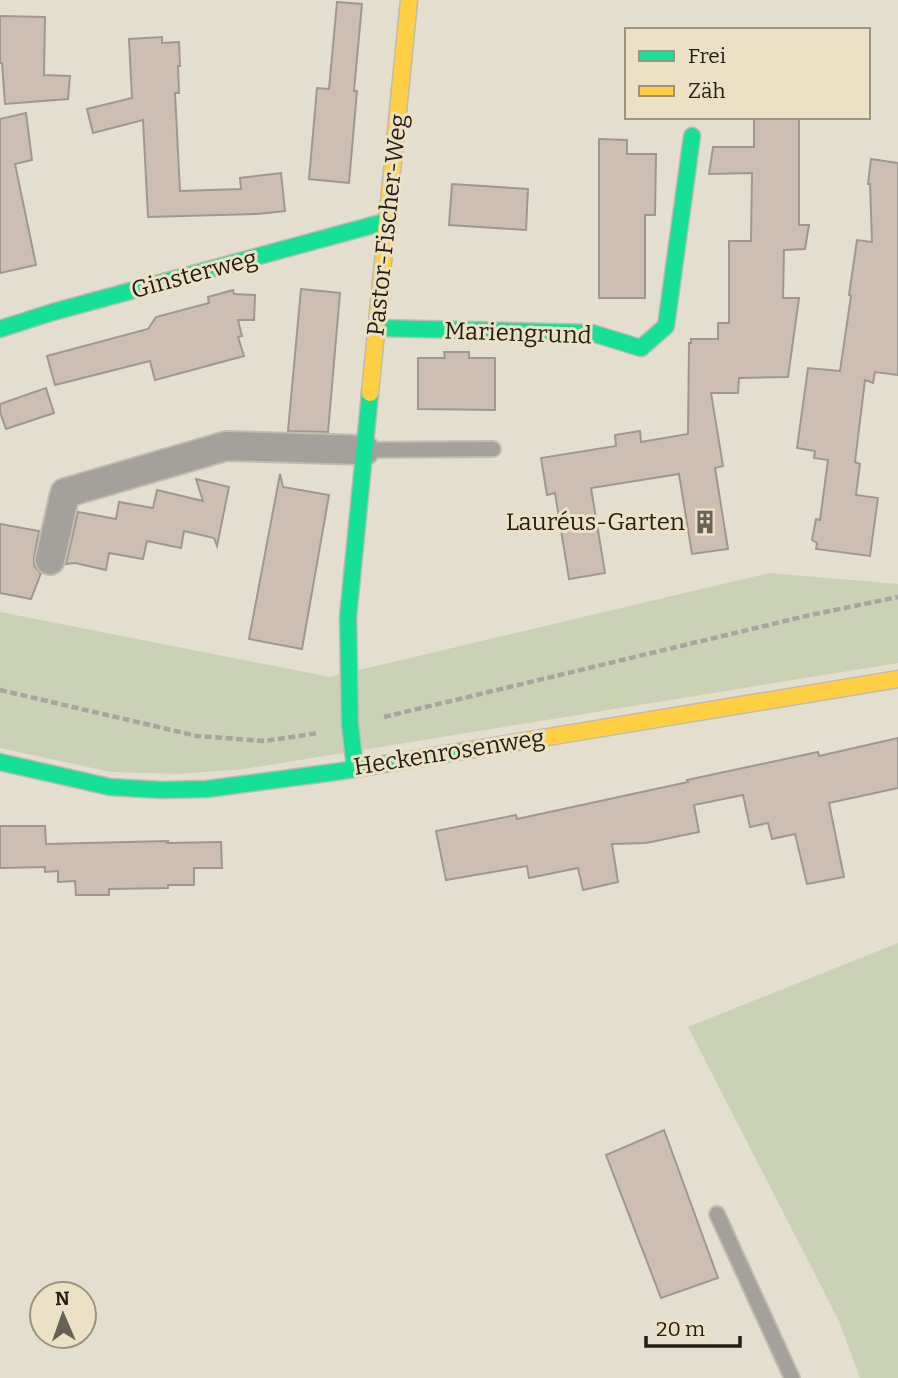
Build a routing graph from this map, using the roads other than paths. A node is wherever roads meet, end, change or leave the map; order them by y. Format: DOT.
graph roads {
  1 [pos="409,0"];
  2 [pos="692,136"];
  3 [pos="388,221"];
  4 [pos="377,328"];
  5 [pos="0,329"];
  6 [pos="494,449"];
  7 [pos="365,450"];
  8 [pos="50,561"];
  9 [pos="898,679"];
  10 [pos="0,762"];
  11 [pos="355,768"];
  12 [pos="718,1214"];
  13 [pos="792,1378"];
  1 -- 3 [label="street, Pastor-Fischer-Weg"];
  2 -- 4 [label="street, Mariengrund"];
  3 -- 4 [label="street, Pastor-Fischer-Weg"];
  3 -- 5 [label="street, Ginsterweg"];
  4 -- 7 [label="street, Pastor-Fischer-Weg"];
  6 -- 7 [label="lane"];
  7 -- 8 [label="street"];
  7 -- 11 [label="street, Pastor-Fischer-Weg"];
  9 -- 11 [label="street, Heckenrosenweg"];
  10 -- 11 [label="street, Heckenrosenweg"];
  12 -- 13 [label="lane"];
}
